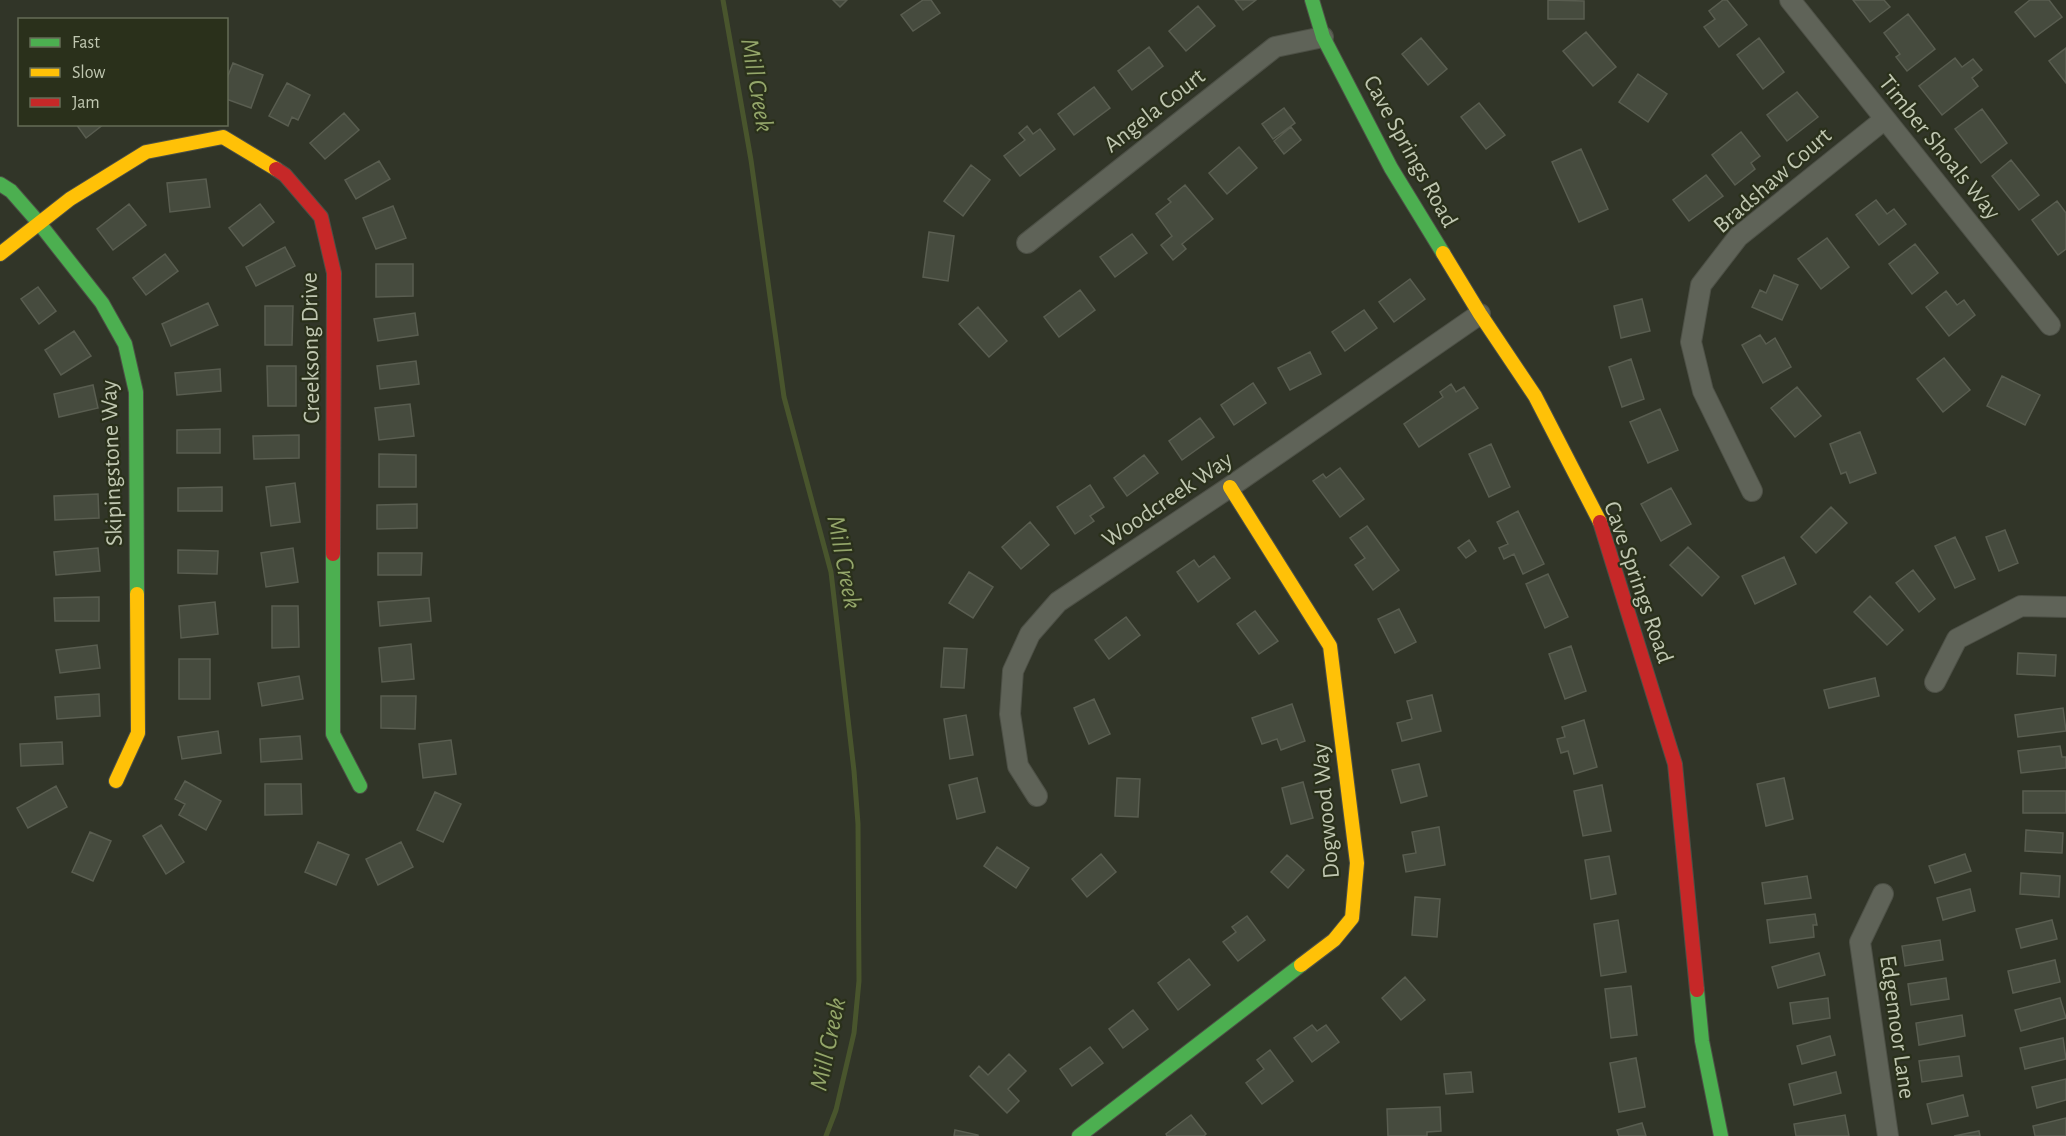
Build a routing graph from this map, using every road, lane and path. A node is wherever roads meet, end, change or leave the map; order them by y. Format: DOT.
graph roads {
  1 [pos="1312,0"];
  2 [pos="1790,0"];
  3 [pos="1323,38"];
  4 [pos="1885,119"];
  5 [pos="0,184"];
  6 [pos="39,223"];
  7 [pos="1027,243"];
  8 [pos="0,254"];
  9 [pos="1480,314"];
  10 [pos="2050,325"];
  11 [pos="1230,488"];
  12 [pos="1752,491"];
  13 [pos="2066,607"];
  14 [pos="1935,682"];
  15 [pos="116,781"];
  16 [pos="360,786"];
  17 [pos="1037,796"];
  18 [pos="1883,894"];
  19 [pos="1079,1136"];
  20 [pos="1721,1136"];
  21 [pos="1887,1136"];
  1 -- 3 [label="street, Cave Springs Road"];
  2 -- 4 [label="street, Timber Shoals Way"];
  3 -- 7 [label="street, Angela Court"];
  3 -- 9 [label="street, Cave Springs Road"];
  4 -- 10 [label="street, Timber Shoals Way"];
  4 -- 12 [label="street, Bradshaw Court"];
  5 -- 6 [label="street, Skipingstone Way"];
  6 -- 8 [label="street, Creeksong Drive"];
  6 -- 15 [label="street, Skipingstone Way"];
  6 -- 16 [label="street, Creeksong Drive"];
  9 -- 11 [label="street, Woodcreek Way"];
  9 -- 20 [label="street, Cave Springs Road"];
  11 -- 17 [label="street, Woodcreek Way"];
  11 -- 19 [label="street, Dogwood Way"];
  13 -- 14 [label="street"];
  18 -- 21 [label="street, Edgemoor Lane"];
}
